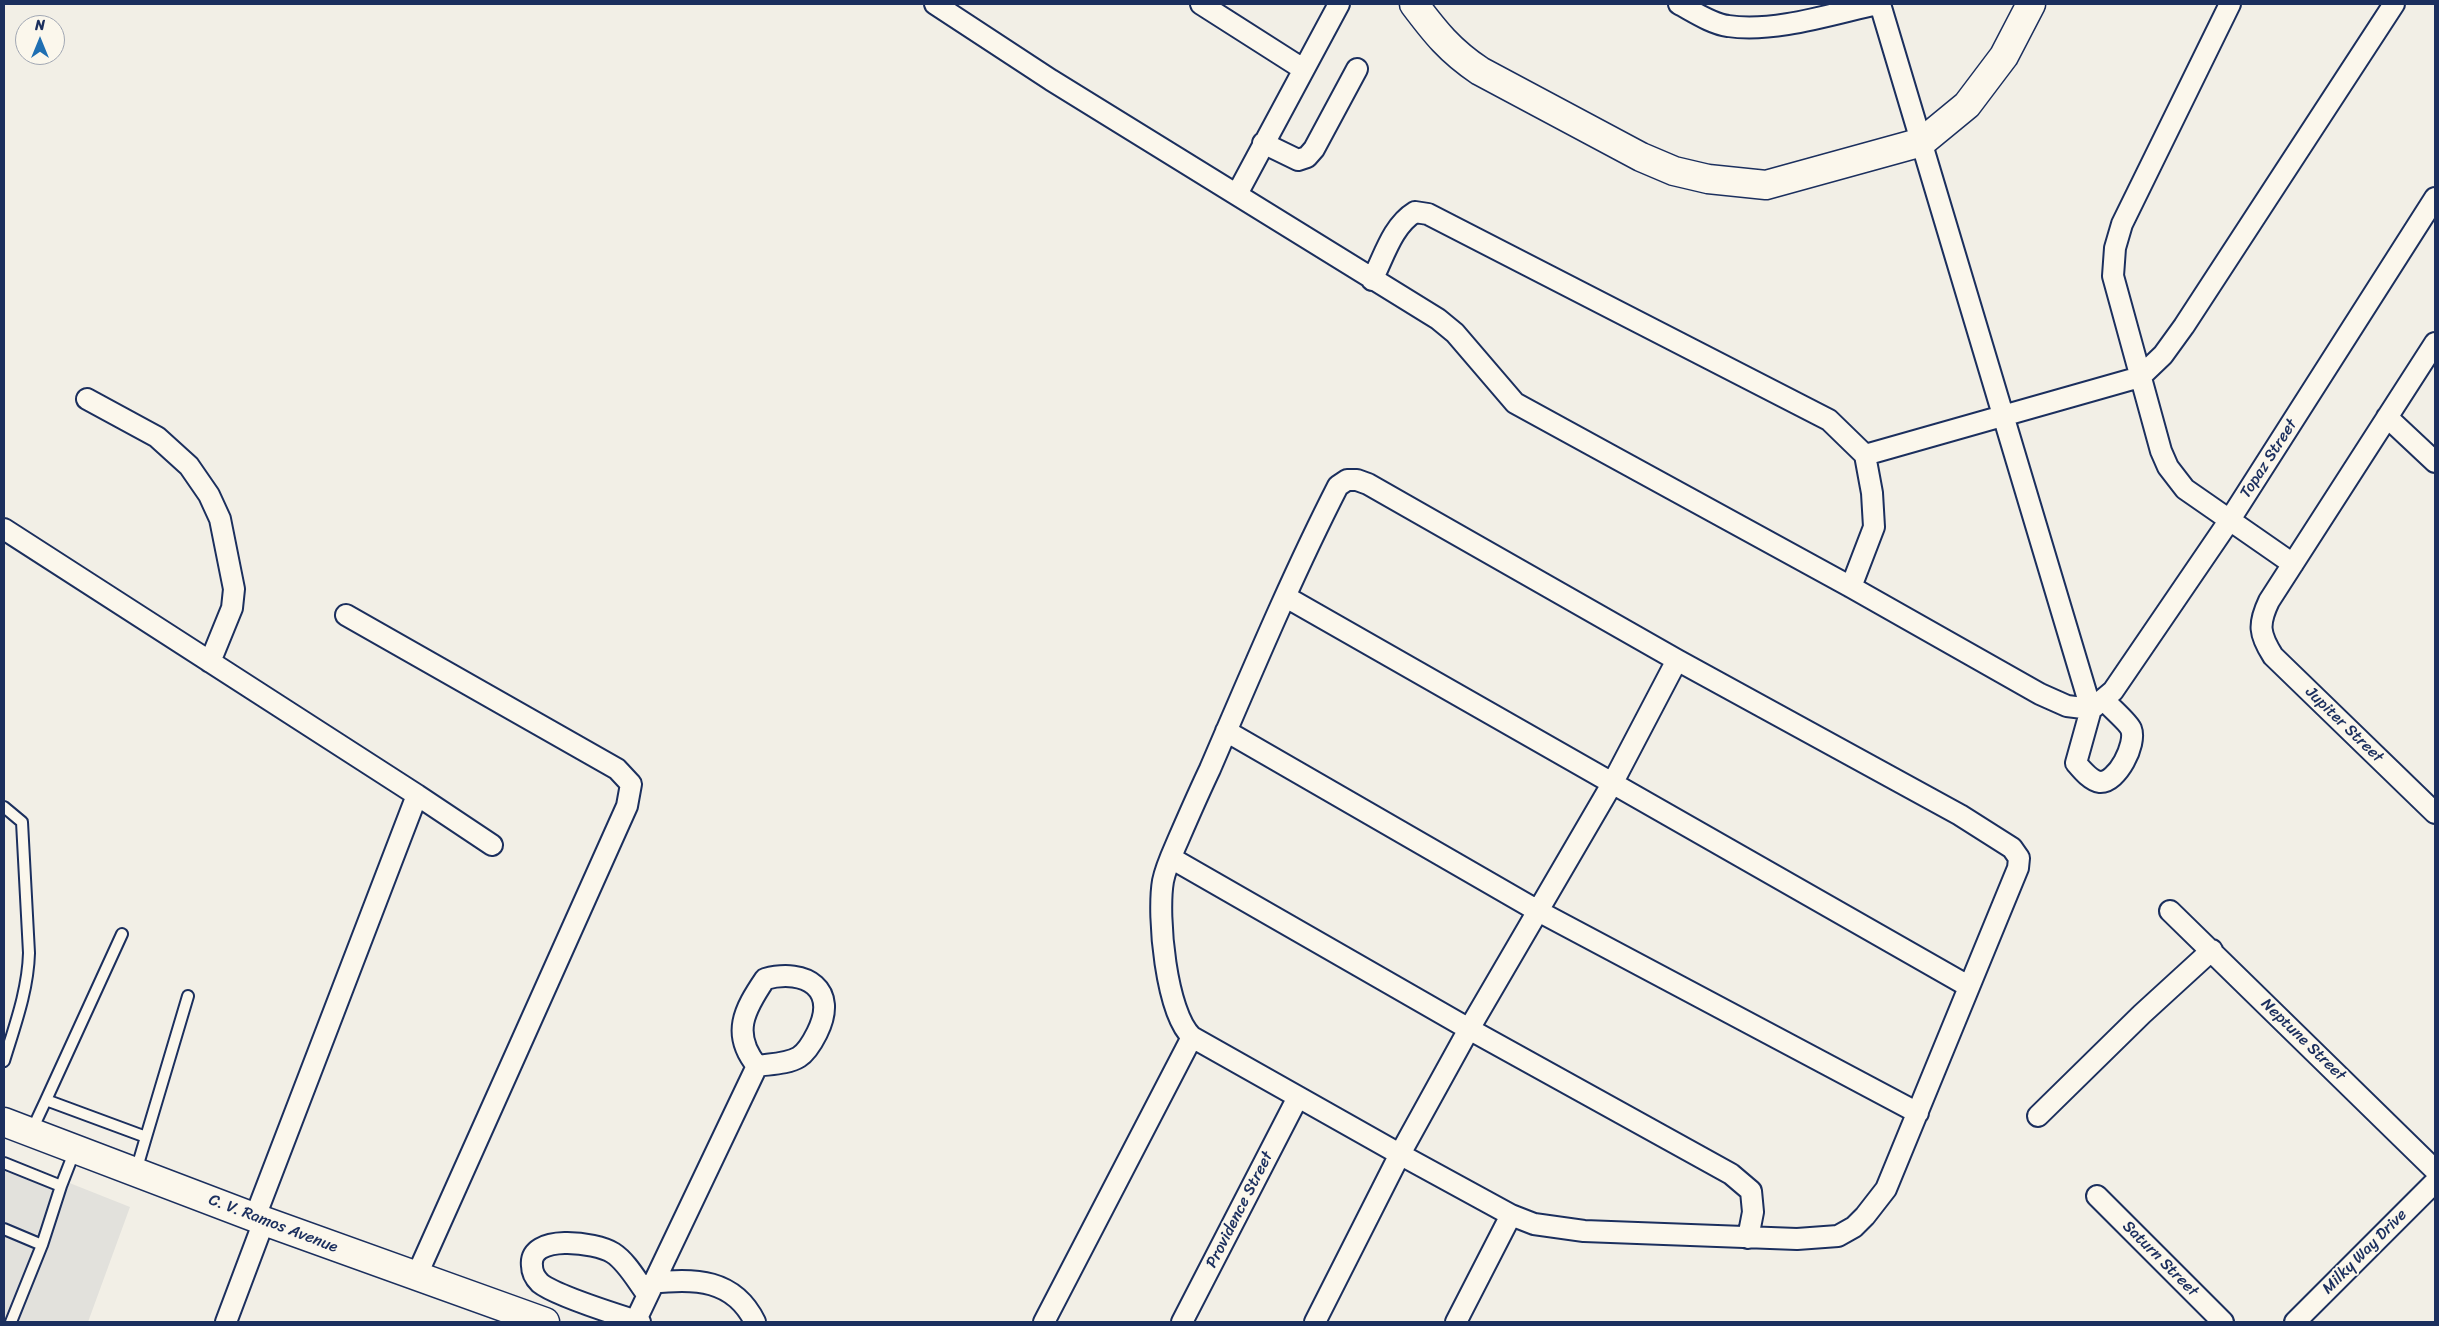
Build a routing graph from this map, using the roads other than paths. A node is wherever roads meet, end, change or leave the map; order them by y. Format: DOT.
graph roads {
  1 [pos="935,4"];
  2 [pos="1201,4"];
  3 [pos="1339,4"];
  4 [pos="1414,4"];
  5 [pos="1679,4"];
  6 [pos="1878,4"];
  7 [pos="2031,4"];
  8 [pos="2230,4"];
  9 [pos="2394,4"];
  10 [pos="1303,69"];
  11 [pos="1357,69"];
  12 [pos="1922,142"];
  13 [pos="1264,144"];
  14 [pos="1237,194"];
  15 [pos="2435,198"];
  16 [pos="1372,280"];
  17 [pos="2435,343"];
  18 [pos="2140,377"];
  19 [pos="87,398"];
  20 [pos="2004,417"];
  21 [pos="2387,417"];
  22 [pos="1865,455"];
  23 [pos="2435,462"];
  24 [pos="2229,521"];
  25 [pos="4,529"];
  26 [pos="2293,564"];
  27 [pos="1851,587"];
  28 [pos="1286,597"];
  29 [pos="346,615"];
  30 [pos="1677,660"];
  31 [pos="210,662"];
  32 [pos="2098,705"];
  33 [pos="1226,731"];
  34 [pos="1612,784"];
  35 [pos="417,795"];
  36 [pos="4,807"];
  37 [pos="2435,814"];
  38 [pos="492,845"];
  39 [pos="1171,858"];
  40 [pos="1538,910"];
  41 [pos="2170,911"];
  42 [pos="122,934"];
  43 [pos="2212,950"];
  44 [pos="1968,986"];
  45 [pos="188,996"];
  46 [pos="1469,1029"];
  47 [pos="1192,1038"];
  48 [pos="4,1060"];
  49 [pos="757,1066"];
  50 [pos="1298,1097"];
  51 [pos="46,1100"];
  52 [pos="1918,1113"];
  53 [pos="2038,1116"];
  54 [pos="4,1122"];
  55 [pos="30,1132"];
  56 [pos="146,1137"];
  57 [pos="75,1150"];
  58 [pos="1400,1154"];
  59 [pos="4,1163"];
  60 [pos="2435,1170"];
  61 [pos="136,1172"];
  62 [pos="2435,1182"];
  63 [pos="61,1186"];
  64 [pos="2097,1196"];
  65 [pos="1511,1215"];
  66 [pos="259,1219"];
  67 [pos="4,1229"];
  68 [pos="1748,1238"];
  69 [pos="42,1245"];
  70 [pos="416,1277"];
  71 [pos="649,1289"];
  72 [pos="11,1322"];
  73 [pos="226,1322"];
  74 [pos="545,1322"];
  75 [pos="637,1322"];
  76 [pos="756,1322"];
  77 [pos="1044,1322"];
  78 [pos="1182,1322"];
  79 [pos="1315,1322"];
  80 [pos="1456,1322"];
  81 [pos="2222,1322"];
  82 [pos="2295,1322"];
  1 -- 14 [label="street"];
  2 -- 10 [label="street"];
  3 -- 10 [label="street"];
  4 -- 12 [label="street"];
  5 -- 6 [label="street"];
  6 -- 12 [label="street"];
  7 -- 12 [label="street"];
  8 -- 18 [label="street"];
  9 -- 18 [label="street"];
  10 -- 13 [label="street"];
  11 -- 13 [label="street"];
  12 -- 20 [label="street"];
  13 -- 14 [label="street"];
  14 -- 16 [label="street"];
  15 -- 24 [label="street, Topaz Street"];
  16 -- 22 [label="street"];
  16 -- 27 [label="street"];
  17 -- 21 [label="street"];
  18 -- 20 [label="street"];
  18 -- 24 [label="street"];
  19 -- 31 [label="street"];
  20 -- 22 [label="street"];
  20 -- 32 [label="street"];
  21 -- 23 [label="street"];
  21 -- 26 [label="street"];
  22 -- 27 [label="street"];
  24 -- 26 [label="street"];
  24 -- 32 [label="street, Topaz Street"];
  25 -- 31 [label="street"];
  26 -- 37 [label="street, Jupiter Street"];
  27 -- 32 [label="street"];
  28 -- 30 [label="street"];
  28 -- 33 [label="street"];
  28 -- 34 [label="street"];
  29 -- 70 [label="street"];
  30 -- 34 [label="street"];
  30 -- 44 [label="street"];
  31 -- 35 [label="street"];
  33 -- 39 [label="street"];
  33 -- 40 [label="street"];
  34 -- 40 [label="street"];
  34 -- 44 [label="street"];
  35 -- 38 [label="street"];
  35 -- 66 [label="street"];
  36 -- 48 [label="lane"];
  39 -- 46 [label="street"];
  39 -- 47 [label="street"];
  40 -- 46 [label="street"];
  40 -- 52 [label="street"];
  41 -- 43 [label="street, Neptune Street"];
  42 -- 51 [label="lane"];
  43 -- 53 [label="street"];
  43 -- 60 [label="street, Neptune Street"];
  44 -- 52 [label="street"];
  45 -- 56 [label="lane"];
  46 -- 58 [label="street"];
  46 -- 68 [label="street"];
  47 -- 50 [label="street"];
  47 -- 77 [label="street"];
  49 -- 49 [label="street"];
  49 -- 71 [label="street"];
  50 -- 58 [label="street"];
  50 -- 78 [label="street, Providence Street"];
  51 -- 55 [label="lane"];
  51 -- 56 [label="lane"];
  52 -- 68 [label="street"];
  54 -- 55 [label="street, C. V. Ramos Avenue"];
  55 -- 57 [label="street, C. V. Ramos Avenue"];
  56 -- 61 [label="lane"];
  57 -- 61 [label="street, C. V. Ramos Avenue"];
  57 -- 63 [label="lane"];
  58 -- 65 [label="street"];
  58 -- 79 [label="street"];
  59 -- 63 [label="lane"];
  61 -- 66 [label="street, C. V. Ramos Avenue"];
  62 -- 82 [label="street, Milky Way Drive"];
  63 -- 69 [label="lane"];
  64 -- 81 [label="street, Saturn Street"];
  65 -- 68 [label="street"];
  65 -- 80 [label="street"];
  66 -- 70 [label="street, C. V. Ramos Avenue"];
  66 -- 73 [label="street"];
  67 -- 69 [label="lane"];
  69 -- 72 [label="lane"];
  70 -- 74 [label="street, C. V. Ramos Avenue"];
  71 -- 75 [label="street"];
  71 -- 75 [label="street"];
  71 -- 76 [label="street"];
}
